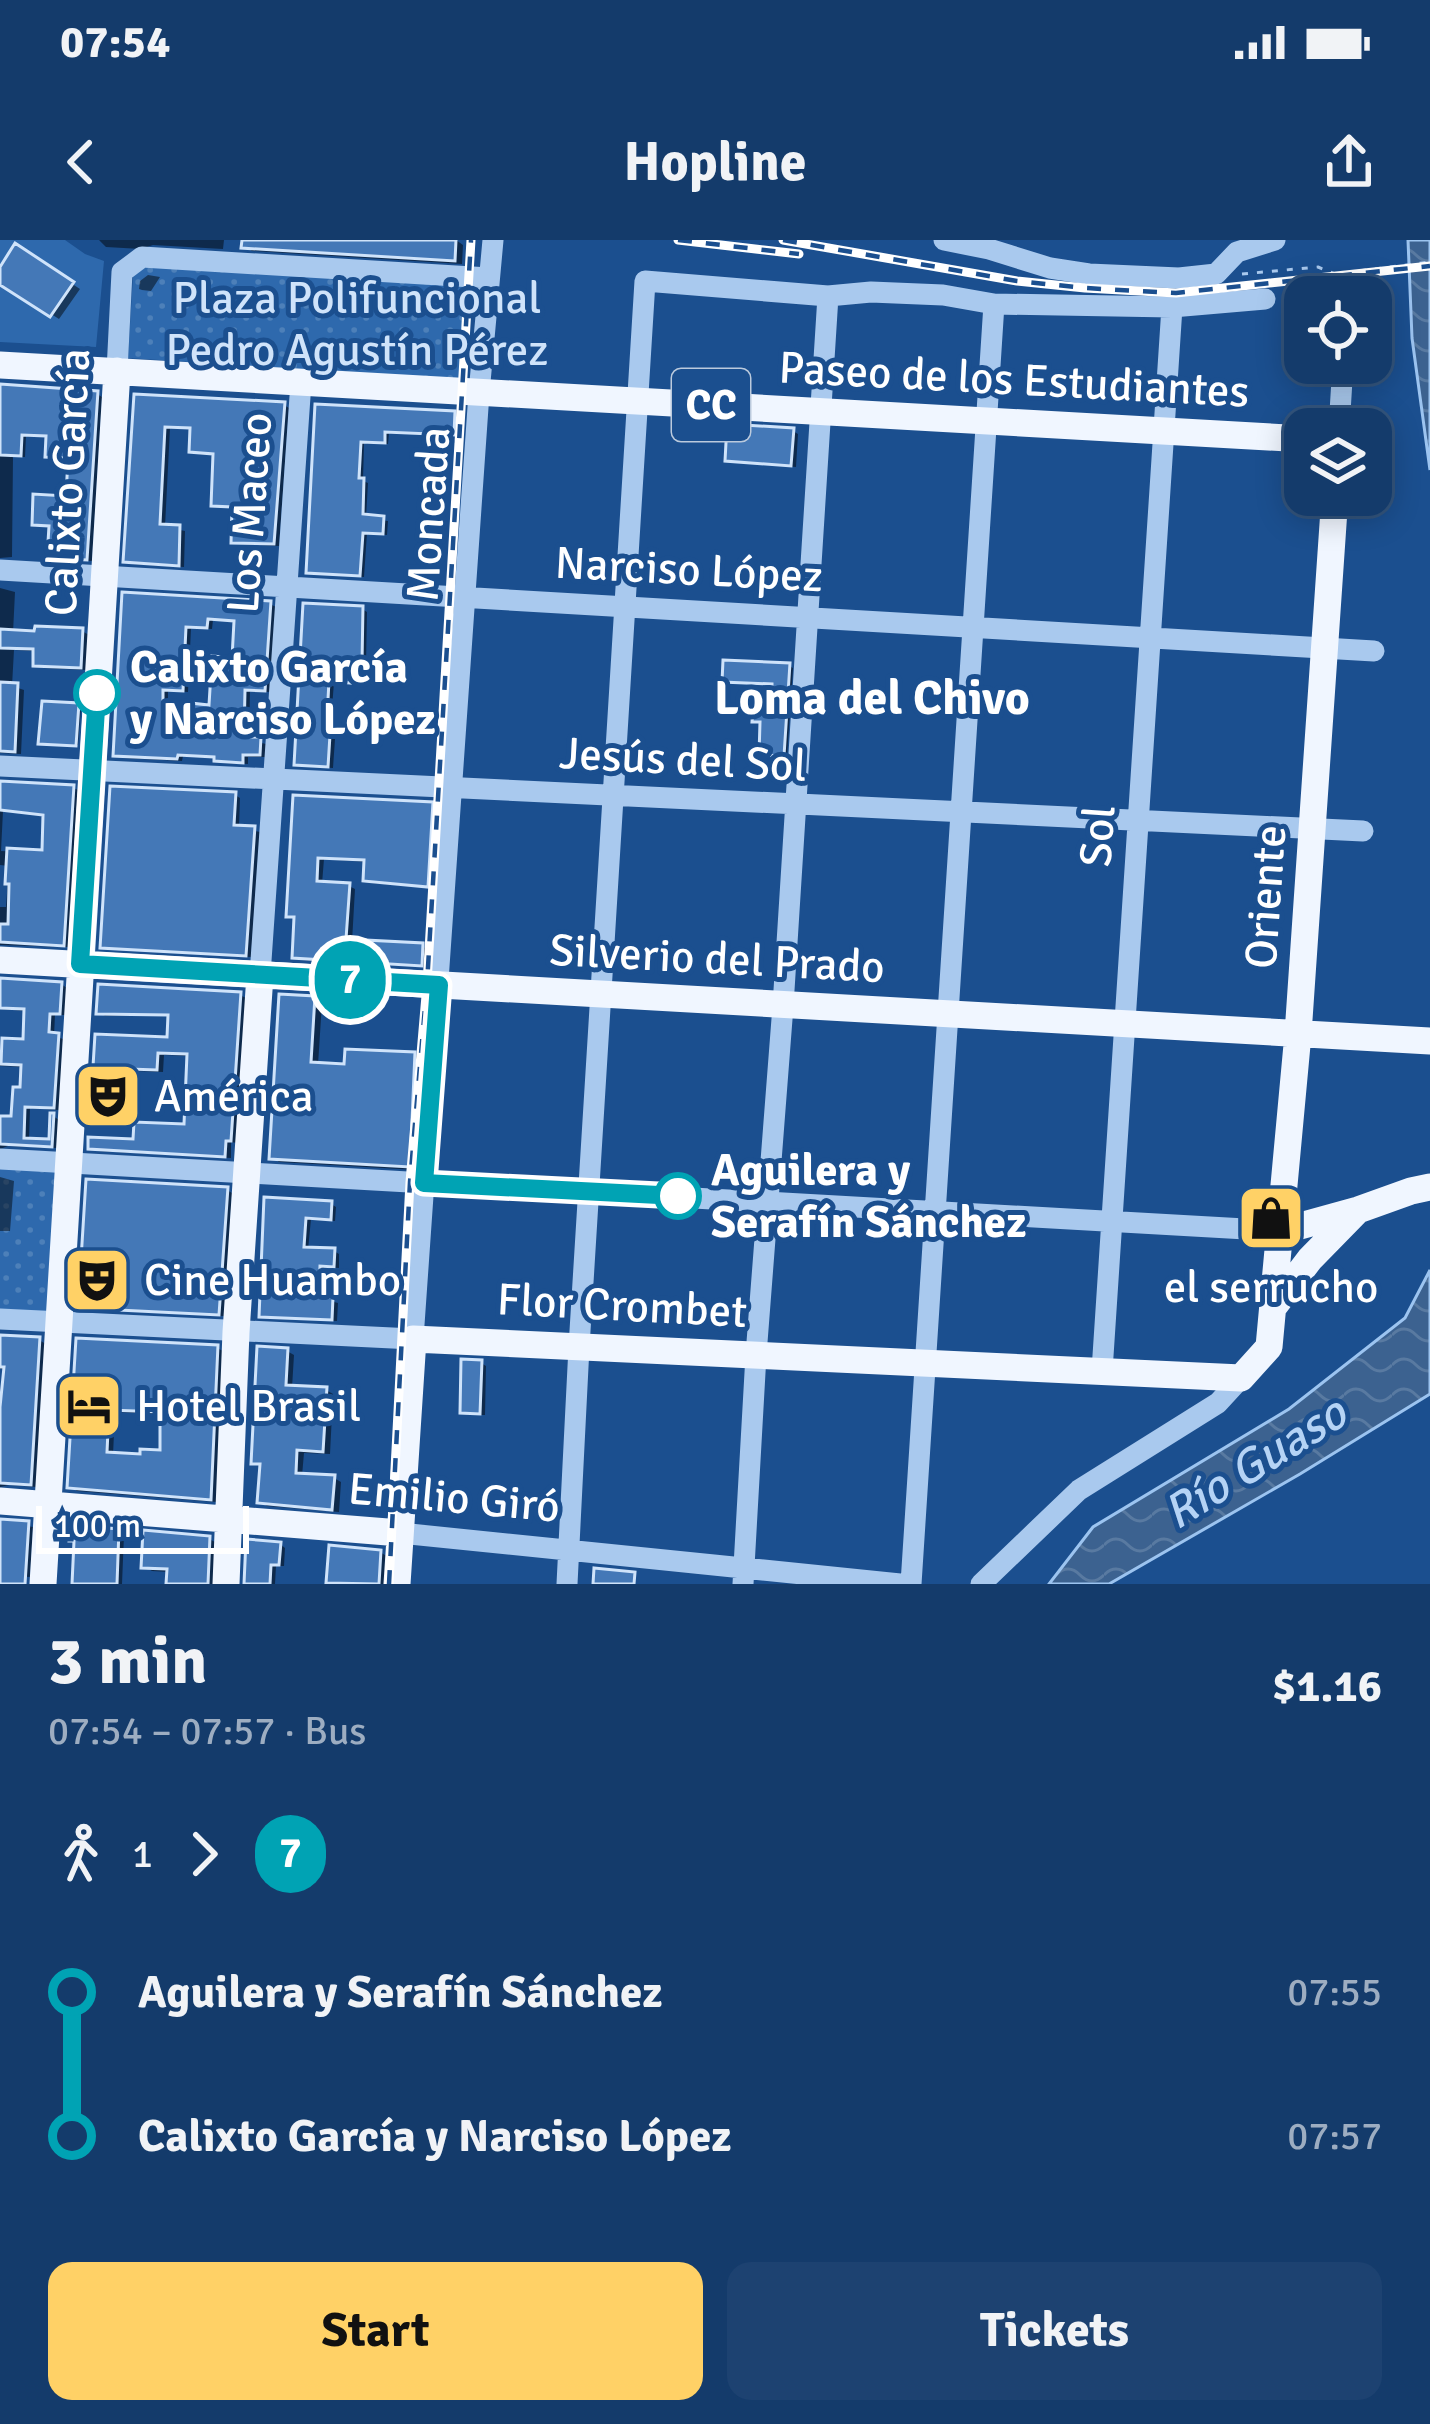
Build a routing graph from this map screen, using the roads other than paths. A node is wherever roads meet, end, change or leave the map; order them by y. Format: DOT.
graph roads {
  1 [pos="493,240"];
  2 [pos="944,240"];
  3 [pos="1275,240"];
  4 [pos="489,278"];
  5 [pos="828,296"];
  6 [pos="1265,299"];
  7 [pos="994,304"];
  8 [pos="1172,307"];
  9 [pos="0,365"];
  10 [pos="117,371"];
  11 [pos="301,382"];
  12 [pos="478,393"];
  13 [pos="638,401"];
  14 [pos="822,410"];
  15 [pos="986,420"];
  16 [pos="1164,431"];
  17 [pos="1284,438"];
  18 [pos="1333,516"];
  19 [pos="0,570"];
  20 [pos="104,576"];
  21 [pos="286,587"];
  22 [pos="466,596"];
  23 [pos="625,608"];
  24 [pos="808,616"];
  25 [pos="973,626"];
  26 [pos="1150,638"];
  27 [pos="1325,650"];
  28 [pos="1374,651"];
  29 [pos="0,766"];
  30 [pos="92,771"];
  31 [pos="274,780"];
  32 [pos="453,787"];
  33 [pos="613,796"];
  34 [pos="795,804"];
  35 [pos="961,813"];
  36 [pos="1138,823"];
  37 [pos="1313,830"];
  38 [pos="1363,832"];
  39 [pos="0,960"];
  40 [pos="80,964"];
  41 [pos="260,975"];
  42 [pos="439,985"];
  43 [pos="601,995"];
  44 [pos="783,1006"];
  45 [pos="948,1013"];
  46 [pos="1124,1024"];
  47 [pos="1298,1034"];
  48 [pos="1430,1040"];
  49 [pos="0,1159"];
  50 [pos="68,1163"];
  51 [pos="247,1173"];
  52 [pos="424,1183"];
  53 [pos="1420,1189"];
  54 [pos="588,1191"];
  55 [pos="767,1201"];
  56 [pos="935,1210"];
  57 [pos="1358,1210"];
  58 [pos="1112,1220"];
  59 [pos="1282,1231"];
  60 [pos="1275,1305"];
  61 [pos="0,1319"];
  62 [pos="59,1321"];
  63 [pos="236,1332"];
  64 [pos="413,1339"];
  65 [pos="579,1346"];
  66 [pos="756,1355"];
  67 [pos="926,1363"];
  68 [pos="1102,1371"];
  69 [pos="1241,1378"];
  70 [pos="0,1502"];
  71 [pos="48,1505"];
  72 [pos="230,1520"];
  73 [pos="400,1533"];
  74 [pos="569,1551"];
  75 [pos="744,1576"];
  76 [pos="43,1584"];
  77 [pos="226,1584"];
  78 [pos="397,1584"];
  79 [pos="567,1584"];
  80 [pos="900,1584"];
  81 [pos="911,1584"];
  82 [pos="981,1584"];
  1 -- 4 [label="street, Moncada"];
  2 -- 3 [label="street"];
  4 -- 10 [label="street, Calixto García"];
  4 -- 12 [label="street, Moncada"];
  5 -- 7 [label="street"];
  5 -- 13 [label="street"];
  5 -- 14 [label="street"];
  6 -- 8 [label="street"];
  7 -- 8 [label="street"];
  7 -- 15 [label="street"];
  8 -- 16 [label="street, Sol"];
  9 -- 10 [label="main road, Paseo de los Estudiantes / CC"];
  10 -- 11 [label="main road, Paseo de los Estudiantes / CC"];
  10 -- 20 [label="main road, Calixto García"];
  11 -- 12 [label="main road, Paseo de los Estudiantes / CC"];
  11 -- 21 [label="street, Los Maceo"];
  12 -- 13 [label="main road, Paseo de los Estudiantes / CC"];
  12 -- 22 [label="street, Moncada"];
  13 -- 14 [label="main road, Paseo de los Estudiantes / CC"];
  13 -- 23 [label="street"];
  14 -- 15 [label="main road, Paseo de los Estudiantes / CC"];
  14 -- 24 [label="street"];
  15 -- 16 [label="main road, Paseo de los Estudiantes / CC"];
  15 -- 25 [label="street"];
  16 -- 17 [label="main road, Paseo de los Estudiantes / CC"];
  16 -- 26 [label="street, Sol"];
  18 -- 27 [label="main road, Oriente"];
  19 -- 20 [label="street, Narciso López"];
  20 -- 21 [label="street, Narciso López"];
  20 -- 30 [label="main road, Calixto García"];
  21 -- 22 [label="street, Narciso López"];
  21 -- 31 [label="street, Los Maceo"];
  22 -- 23 [label="street, Narciso López"];
  22 -- 32 [label="street, Moncada"];
  23 -- 24 [label="street, Narciso López"];
  23 -- 33 [label="street"];
  24 -- 25 [label="street, Narciso López"];
  24 -- 34 [label="street"];
  25 -- 26 [label="street, Narciso López"];
  25 -- 35 [label="street"];
  26 -- 27 [label="street, Narciso López"];
  26 -- 36 [label="street, Sol"];
  27 -- 28 [label="street, Narciso López"];
  27 -- 37 [label="main road, Oriente"];
  29 -- 30 [label="street, Jesús del Sol"];
  30 -- 31 [label="street, Jesús del Sol"];
  30 -- 40 [label="main road, Calixto García"];
  31 -- 32 [label="street, Jesús del Sol"];
  31 -- 41 [label="street, Los Maceo"];
  32 -- 33 [label="street, Jesús del Sol"];
  32 -- 42 [label="street, Moncada"];
  33 -- 34 [label="street, Jesús del Sol"];
  33 -- 43 [label="street"];
  34 -- 35 [label="street, Jesús del Sol"];
  34 -- 44 [label="street"];
  35 -- 36 [label="street, Jesús del Sol"];
  35 -- 45 [label="street"];
  36 -- 37 [label="street, Jesús del Sol"];
  36 -- 46 [label="street, Sol"];
  37 -- 38 [label="street, Jesús del Sol"];
  37 -- 47 [label="main road, Oriente"];
  39 -- 40 [label="main road, Silverio del Prado"];
  40 -- 41 [label="main road, Silverio del Prado"];
  40 -- 50 [label="main road, Calixto García"];
  41 -- 42 [label="main road, Silverio del Prado"];
  41 -- 51 [label="main road, Los Maceo"];
  42 -- 43 [label="main road, Silverio del Prado"];
  42 -- 52 [label="street, Moncada"];
  43 -- 44 [label="main road, Silverio del Prado"];
  43 -- 54 [label="street"];
  44 -- 45 [label="main road, Silverio del Prado"];
  44 -- 55 [label="street"];
  45 -- 46 [label="main road, Silverio del Prado"];
  45 -- 56 [label="street"];
  46 -- 47 [label="main road, Silverio del Prado"];
  46 -- 58 [label="street, Sol"];
  47 -- 48 [label="main road, Silverio del Prado"];
  47 -- 59 [label="main road, Oriente"];
  49 -- 50 [label="street"];
  50 -- 51 [label="street"];
  50 -- 62 [label="main road, Calixto García"];
  51 -- 52 [label="street"];
  51 -- 63 [label="main road, Los Maceo"];
  52 -- 54 [label="street"];
  52 -- 64 [label="street, Moncada"];
  53 -- 57 [label="main road"];
  54 -- 55 [label="street"];
  54 -- 65 [label="street"];
  55 -- 56 [label="street"];
  55 -- 66 [label="street"];
  56 -- 58 [label="street"];
  56 -- 67 [label="street"];
  57 -- 59 [label="main road"];
  57 -- 60 [label="main road, Oriente"];
  58 -- 59 [label="street"];
  58 -- 68 [label="street, Sol"];
  59 -- 60 [label="main road, Oriente"];
  60 -- 69 [label="main road, Oriente"];
  61 -- 62 [label="street, Flor Crombet"];
  62 -- 63 [label="street, Flor Crombet"];
  62 -- 71 [label="main road, Calixto García"];
  63 -- 64 [label="street, Flor Crombet"];
  63 -- 72 [label="main road, Los Maceo"];
  64 -- 65 [label="main road, Flor Crombet"];
  64 -- 73 [label="main road, Moncada"];
  65 -- 66 [label="main road, Flor Crombet"];
  65 -- 74 [label="street"];
  66 -- 67 [label="main road, Flor Crombet"];
  66 -- 75 [label="street"];
  67 -- 68 [label="main road, Flor Crombet"];
  67 -- 81 [label="street"];
  68 -- 69 [label="main road, Flor Crombet"];
  69 -- 82 [label="street, Oriente"];
  70 -- 71 [label="main road, Emilio Giró"];
  71 -- 72 [label="main road, Emilio Giró"];
  71 -- 76 [label="main road, Calixto García"];
  72 -- 73 [label="main road, Emilio Giró"];
  72 -- 77 [label="main road, Los Maceo"];
  73 -- 74 [label="street, Emilio Giró"];
  73 -- 78 [label="main road, Moncada"];
  74 -- 75 [label="street, Emilio Giró"];
  74 -- 79 [label="street"];
  75 -- 80 [label="street, Emilio Giró"];
}
